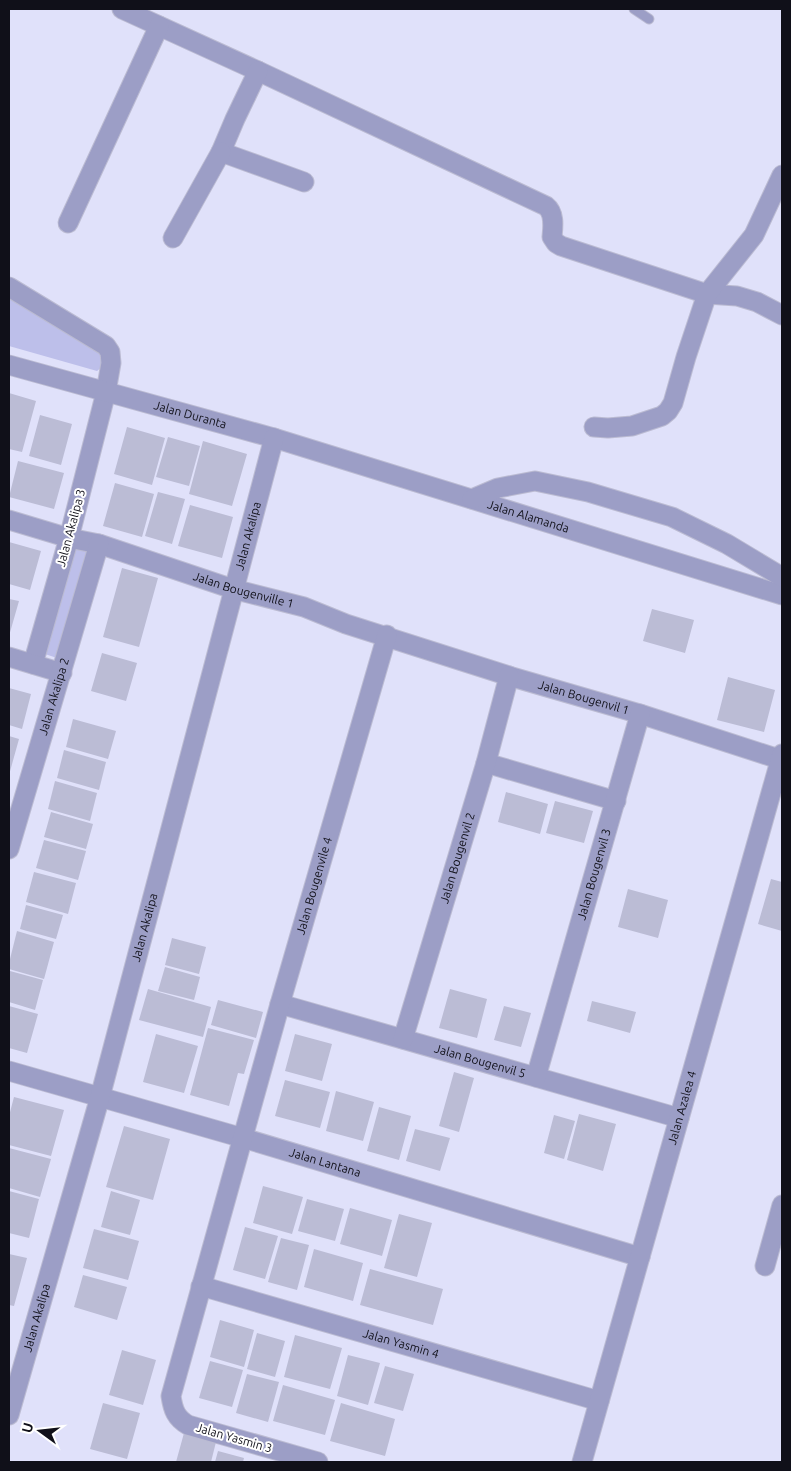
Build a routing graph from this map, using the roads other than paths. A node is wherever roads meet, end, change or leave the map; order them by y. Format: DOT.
graph roads {
  1 [pos="122,9"];
  2 [pos="634,9"];
  3 [pos="649,19"];
  4 [pos="159,26"];
  5 [pos="258,71"];
  6 [pos="221,152"];
  7 [pos="782,177"];
  8 [pos="304,182"];
  9 [pos="68,223"];
  10 [pos="173,238"];
  11 [pos="9,287"];
  12 [pos="707,294"];
  13 [pos="782,315"];
  14 [pos="9,365"];
  15 [pos="106,392"];
  16 [pos="594,427"];
  17 [pos="274,438"];
  18 [pos="472,499"];
  19 [pos="9,520"];
  20 [pos="69,538"];
  21 [pos="100,544"];
  22 [pos="782,577"];
  23 [pos="233,589"];
  24 [pos="782,595"];
  25 [pos="387,635"];
  26 [pos="9,657"];
  27 [pos="33,664"];
  28 [pos="62,673"];
  29 [pos="509,676"];
  30 [pos="640,714"];
  31 [pos="782,758"];
  32 [pos="486,763"];
  33 [pos="616,801"];
  34 [pos="15,803"];
  35 [pos="9,849"];
  36 [pos="280,1004"];
  37 [pos="403,1039"];
  38 [pos="9,1072"];
  39 [pos="536,1077"];
  40 [pos="100,1097"];
  41 [pos="679,1118"];
  42 [pos="243,1138"];
  43 [pos="782,1205"];
  44 [pos="640,1257"];
  45 [pos="765,1266"];
  46 [pos="201,1286"];
  47 [pos="599,1401"];
  48 [pos="9,1415"];
  49 [pos="179,1420"];
  50 [pos="318,1462"];
  51 [pos="582,1462"];
  1 -- 4 [label="street"];
  2 -- 3 [label="lane"];
  4 -- 5 [label="street"];
  4 -- 9 [label="street"];
  5 -- 6 [label="street"];
  5 -- 12 [label="street"];
  6 -- 8 [label="street"];
  6 -- 10 [label="street"];
  7 -- 12 [label="street"];
  11 -- 15 [label="street, Jalan Akalipa 3"];
  12 -- 13 [label="street"];
  12 -- 16 [label="street"];
  14 -- 15 [label="street, Jalan Duranta"];
  15 -- 17 [label="street, Jalan Duranta"];
  15 -- 20 [label="street, Jalan Akalipa 3"];
  17 -- 18 [label="street, Jalan Alamanda"];
  17 -- 23 [label="street, Jalan Akalipa"];
  18 -- 22 [label="street"];
  18 -- 24 [label="street, Jalan Alamanda"];
  19 -- 20 [label="street, Jalan Bougenville 1"];
  20 -- 21 [label="street, Jalan Bougenville 1"];
  20 -- 27 [label="street, Jalan Akalipa 3"];
  21 -- 23 [label="street, Jalan Bougenville 1"];
  21 -- 28 [label="street, Jalan Akalipa 2"];
  23 -- 25 [label="street, Jalan Bougenville 1"];
  23 -- 40 [label="street, Jalan Akalipa"];
  25 -- 29 [label="street, Jalan Bougenvil 1"];
  25 -- 36 [label="street, Jalan Bougenvile 4"];
  26 -- 27 [label="street"];
  27 -- 28 [label="street"];
  28 -- 34 [label="street, Jalan Akalipa 2"];
  29 -- 30 [label="street, Jalan Bougenvil 1"];
  29 -- 32 [label="street, Jalan Bougenvil 2"];
  30 -- 31 [label="street, Jalan Bougenvil 1"];
  30 -- 33 [label="street, Jalan Bougenvil 3"];
  31 -- 41 [label="street, Jalan Azalea 4"];
  32 -- 33 [label="street"];
  32 -- 37 [label="street, Jalan Bougenvil 2"];
  33 -- 39 [label="street, Jalan Bougenvil 3"];
  34 -- 35 [label="street, Jalan Akalipa 2"];
  36 -- 37 [label="street, Jalan Bougenvil 5"];
  36 -- 42 [label="street, Jalan Bougenvile 4"];
  37 -- 39 [label="street, Jalan Bougenvil 5"];
  38 -- 40 [label="street, Jalan Lantana"];
  39 -- 41 [label="street, Jalan Bougenvil 5"];
  40 -- 42 [label="street, Jalan Lantana"];
  40 -- 48 [label="street, Jalan Akalipa"];
  41 -- 44 [label="street, Jalan Azalea 4"];
  42 -- 44 [label="street, Jalan Lantana"];
  42 -- 46 [label="street, Jalan Bougenvile 4"];
  43 -- 45 [label="street"];
  44 -- 47 [label="street, Jalan Azalea 4"];
  46 -- 47 [label="street, Jalan Yasmin 4"];
  46 -- 49 [label="street, Jalan Bougenvile 4"];
  47 -- 51 [label="street, Jalan Azalea 4"];
  49 -- 50 [label="street, Jalan Yasmin 3"];
}
